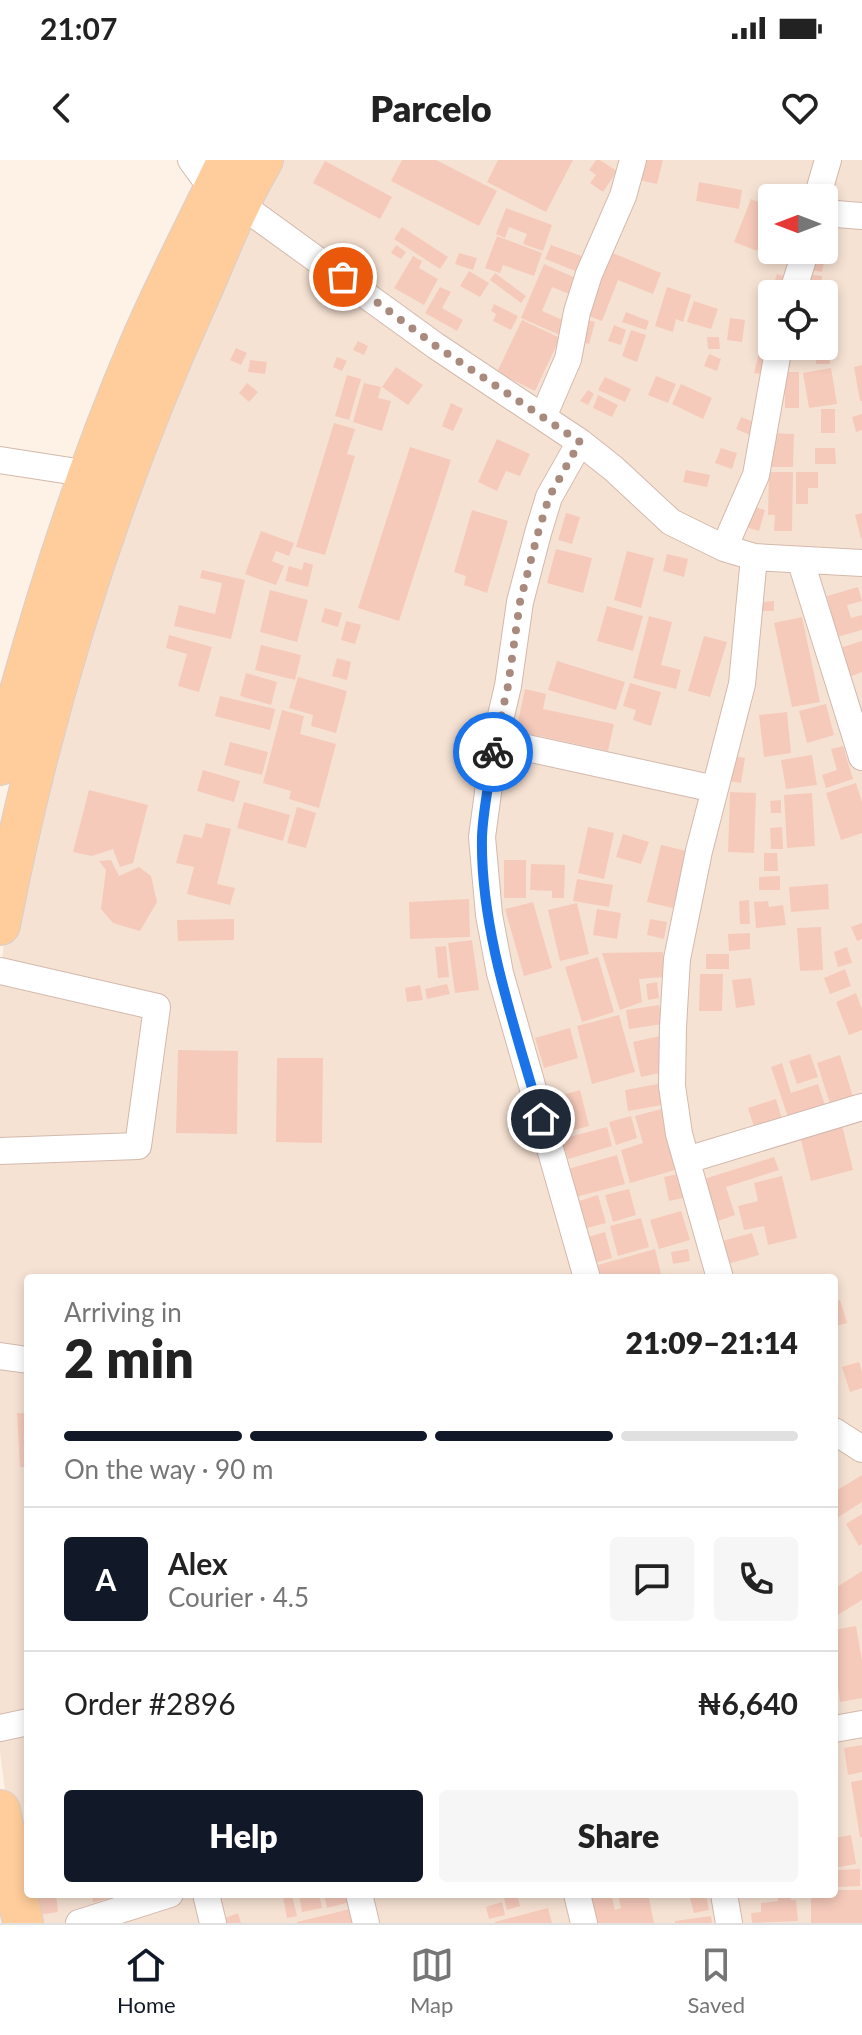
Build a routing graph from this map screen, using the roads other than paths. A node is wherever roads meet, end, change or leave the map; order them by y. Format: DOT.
graph roads {
  1 [pos="263,160"];
  2 [pos="633,160"];
  3 [pos="828,160"];
  4 [pos="218,179"];
  5 [pos="821,184"];
  6 [pos="838,214"];
  7 [pos="862,216"];
  8 [pos="777,360"];
  9 [pos="543,417"];
  10 [pos="580,442"];
  11 [pos="0,460"];
  12 [pos="90,474"];
  13 [pos="724,548"];
  14 [pos="754,557"];
  15 [pos="801,562"];
  16 [pos="862,563"];
  17 [pos="495,741"];
  18 [pos="862,757"];
  19 [pos="0,765"];
  20 [pos="715,789"];
  21 [pos="0,925"];
  22 [pos="0,971"];
  23 [pos="862,1107"];
  24 [pos="0,1151"];
  25 [pos="687,1160"];
  26 [pos="586,1274"];
  27 [pos="719,1274"];
  28 [pos="0,1356"];
  29 [pos="24,1359"];
  30 [pos="838,1434"];
  31 [pos="862,1449"];
  32 [pos="24,1723"];
  33 [pos="862,1724"];
  34 [pos="0,1728"];
  35 [pos="838,1728"];
  36 [pos="0,1810"];
  37 [pos="157,1898"];
  38 [pos="207,1898"];
  39 [pos="360,1898"];
  40 [pos="578,1898"];
  41 [pos="725,1898"];
  42 [pos="23,1923"];
  43 [pos="79,1923"];
  44 [pos="213,1923"];
  45 [pos="366,1923"];
  46 [pos="584,1923"];
  47 [pos="729,1923"];
  1 -- 4 [label="main road"];
  2 -- 9 [label="street"];
  3 -- 5 [label="street"];
  4 -- 9 [label="street"];
  4 -- 12 [label="main road"];
  4 -- 21 [label="main road"];
  6 -- 7 [label="street"];
  8 -- 13 [label="street"];
  9 -- 10 [label="street"];
  10 -- 13 [label="street"];
  10 -- 17 [label="street"];
  11 -- 12 [label="street"];
  12 -- 19 [label="main road"];
  13 -- 14 [label="street"];
  14 -- 15 [label="street"];
  14 -- 20 [label="street"];
  15 -- 16 [label="street"];
  15 -- 18 [label="street"];
  17 -- 20 [label="street"];
  17 -- 26 [label="street"];
  20 -- 25 [label="street"];
  22 -- 24 [label="street"];
  23 -- 25 [label="street"];
  25 -- 27 [label="street"];
  28 -- 29 [label="street"];
  30 -- 31 [label="street"];
  32 -- 34 [label="street"];
  33 -- 35 [label="street"];
  36 -- 42 [label="main road"];
  37 -- 43 [label="street"];
  38 -- 44 [label="street"];
  39 -- 45 [label="street"];
  40 -- 46 [label="street"];
  41 -- 47 [label="street"];
}
